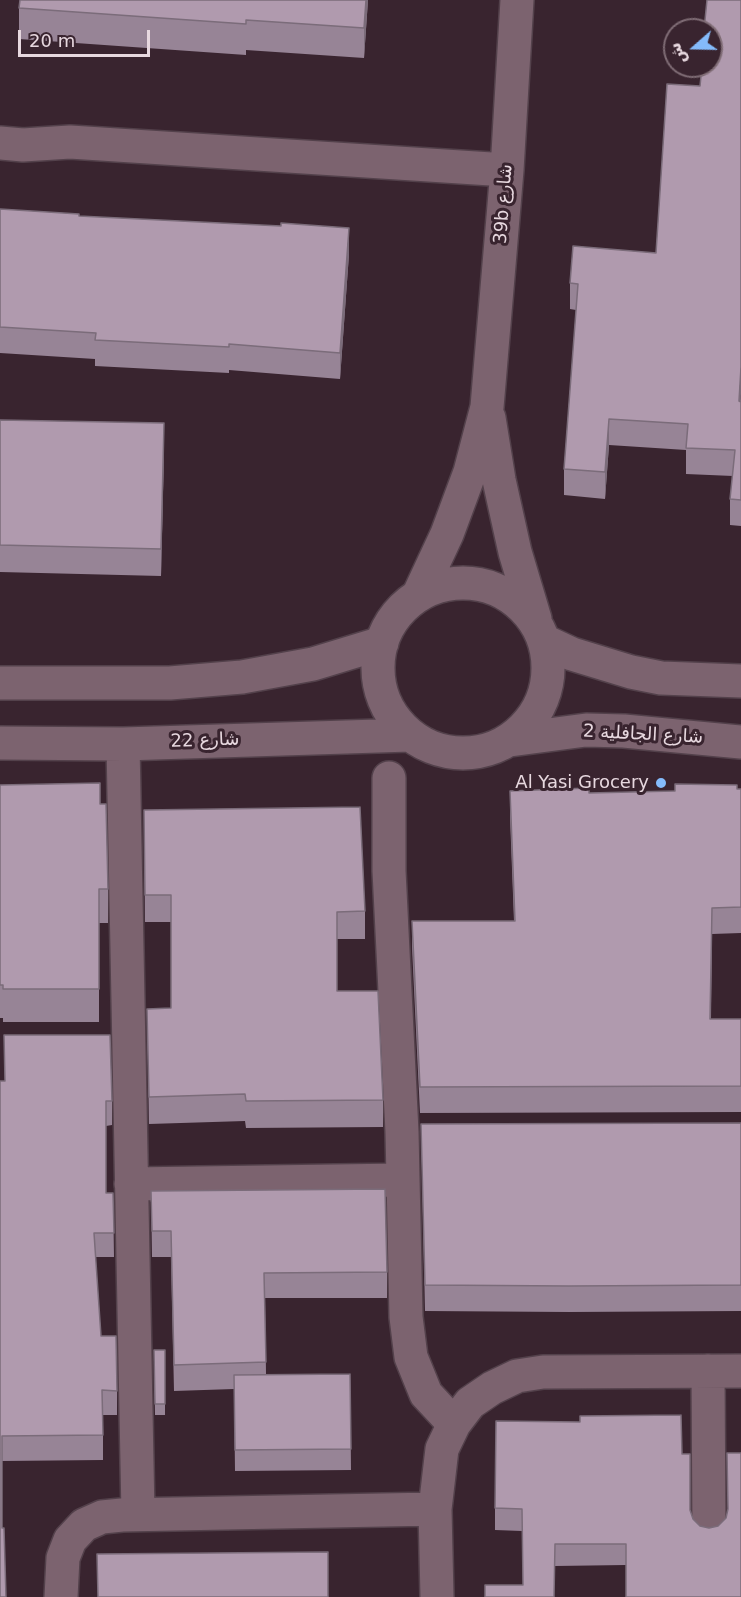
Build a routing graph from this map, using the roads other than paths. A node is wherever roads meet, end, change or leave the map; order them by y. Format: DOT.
graph roads {
  1 [pos="517,0"];
  2 [pos="0,120"];
  3 [pos="70,142"];
  4 [pos="0,143"];
  5 [pos="507,170"];
  6 [pos="487,407"];
  7 [pos="418,594"];
  8 [pos="540,632"];
  9 [pos="382,643"];
  10 [pos="741,681"];
  11 [pos="0,683"];
  12 [pos="410,735"];
  13 [pos="510,740"];
  14 [pos="0,742"];
  15 [pos="741,742"];
  16 [pos="123,744"];
  17 [pos="389,778"];
  18 [pos="402,1132"];
  19 [pos="437,1132"];
  20 [pos="403,1180"];
  21 [pos="131,1184"];
  22 [pos="708,1371"];
  23 [pos="741,1371"];
  24 [pos="454,1424"];
  25 [pos="435,1509"];
  26 [pos="138,1514"];
  27 [pos="709,1531"];
  28 [pos="61,1597"];
  29 [pos="437,1597"];
  1 -- 5 [label="street, 39b شارع"];
  2 -- 3 [label="street"];
  3 -- 4 [label="street"];
  3 -- 5 [label="street"];
  5 -- 6 [label="street, 39b شارع"];
  6 -- 7 [label="street, 39b شارع"];
  6 -- 8 [label="street, 39b شارع"];
  7 -- 8 [label="street"];
  7 -- 9 [label="street"];
  8 -- 10 [label="street"];
  8 -- 13 [label="street"];
  9 -- 11 [label="street"];
  9 -- 12 [label="street"];
  12 -- 13 [label="street"];
  12 -- 16 [label="street, شارع 22"];
  13 -- 15 [label="street, شارع الجافلية 2"];
  14 -- 16 [label="street, شارع 22"];
  16 -- 21 [label="street"];
  17 -- 18 [label="street"];
  18 -- 19 [label="street"];
  18 -- 20 [label="street"];
  20 -- 21 [label="street"];
  20 -- 24 [label="street"];
  21 -- 26 [label="street"];
  22 -- 23 [label="street"];
  22 -- 24 [label="street"];
  22 -- 27 [label="street"];
  24 -- 25 [label="street"];
  25 -- 26 [label="street"];
  25 -- 29 [label="street"];
  26 -- 28 [label="street"];
}
